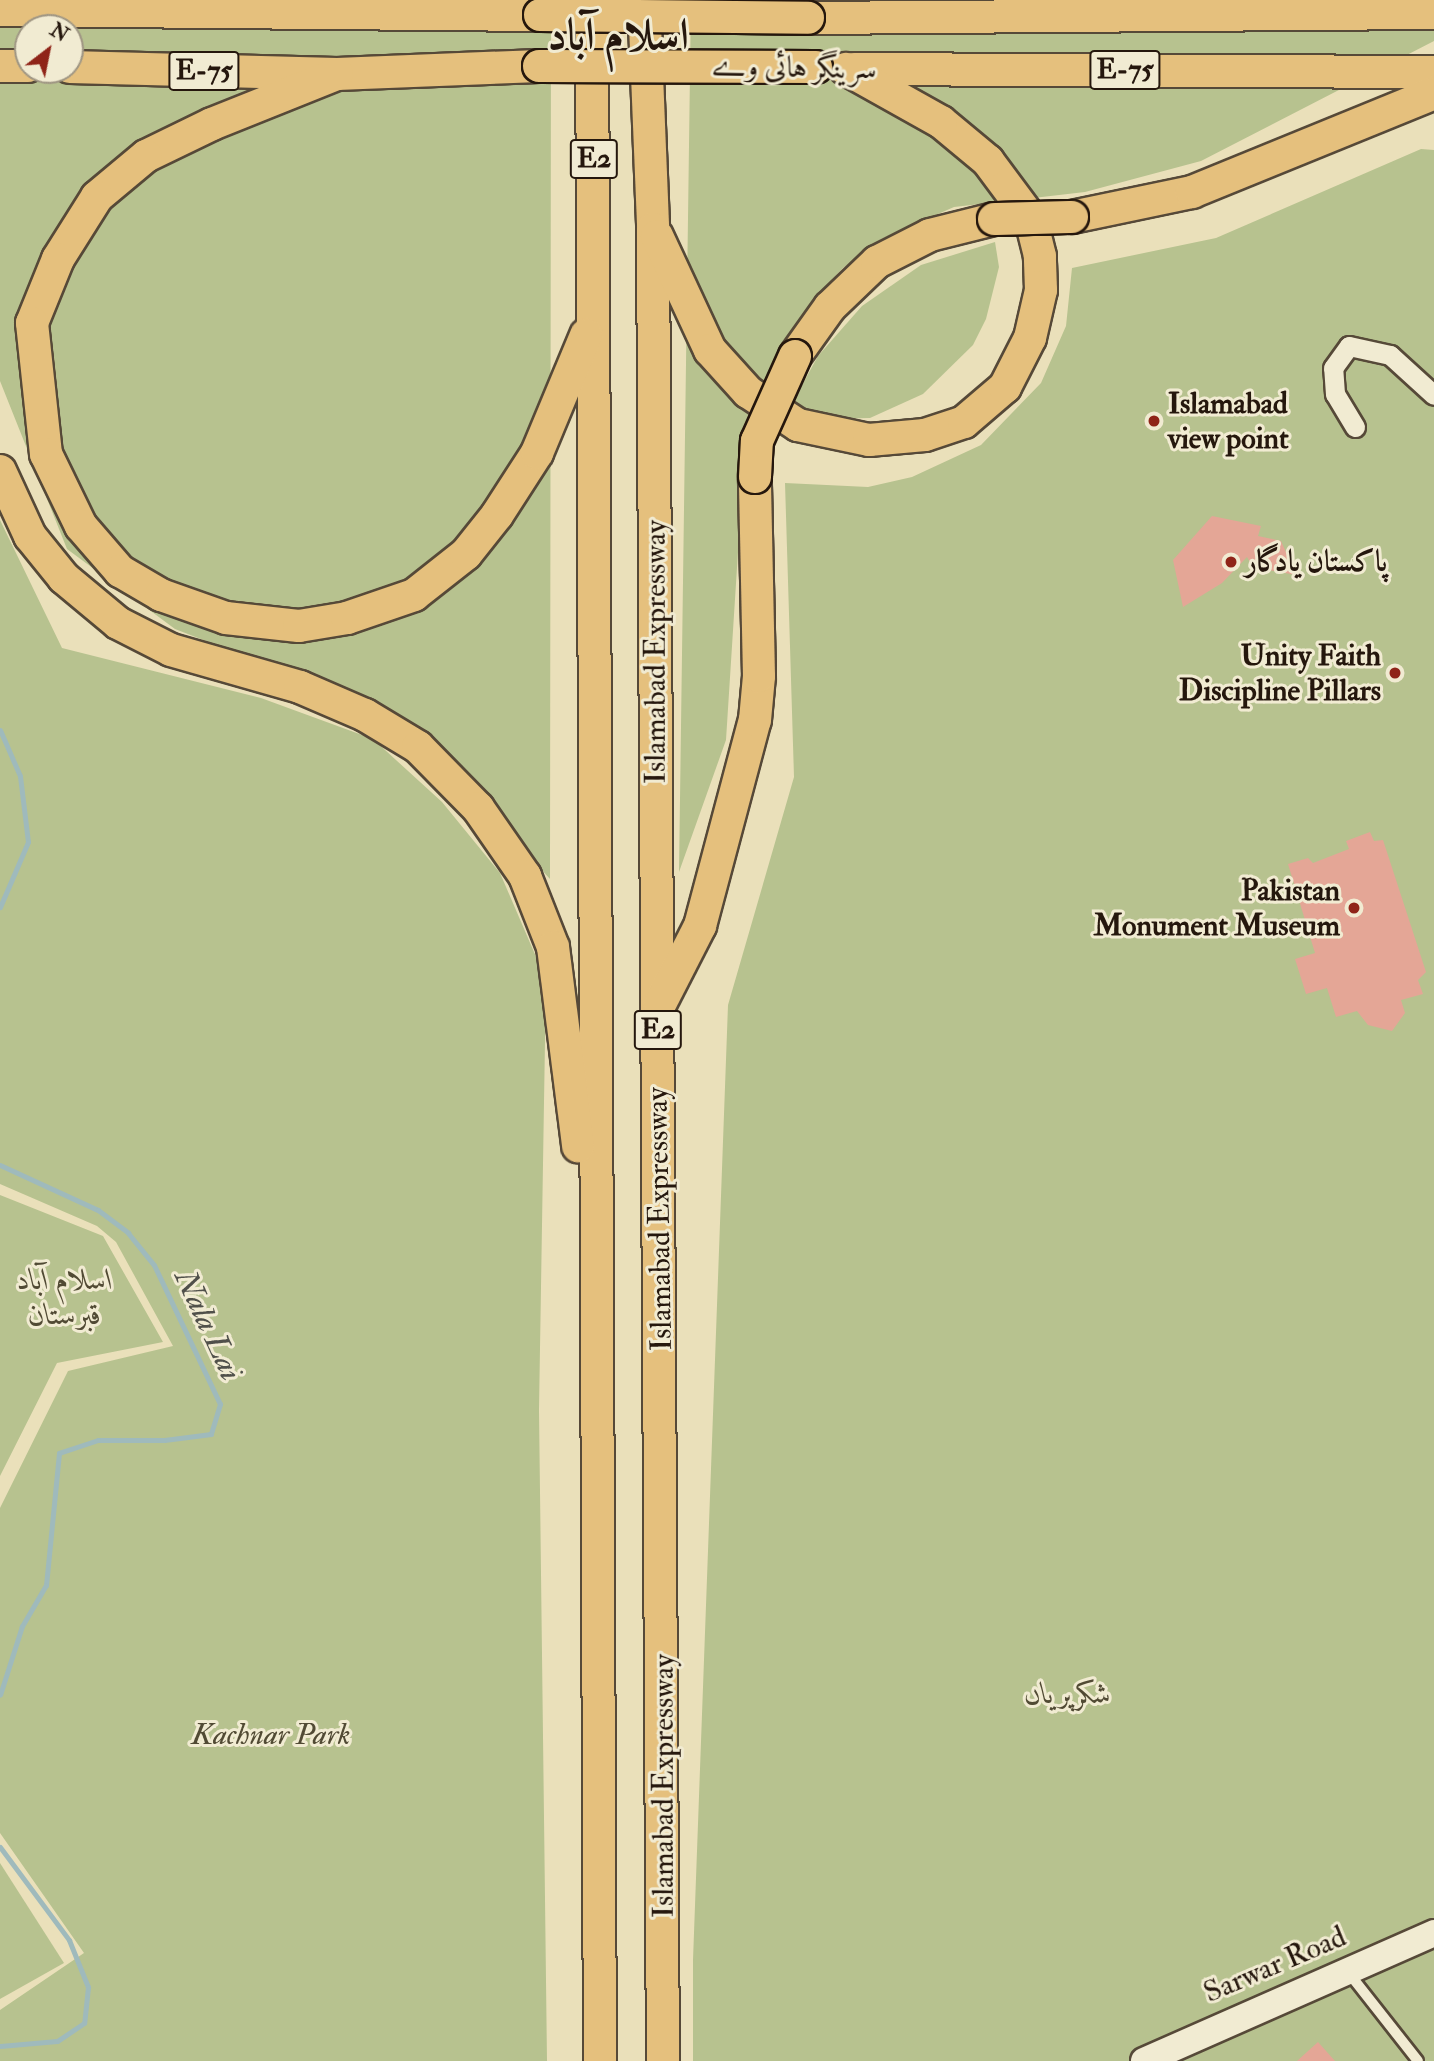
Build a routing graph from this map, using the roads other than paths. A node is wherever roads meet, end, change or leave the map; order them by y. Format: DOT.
graph roads {
  1 [pos="306,0"];
  2 [pos="592,0"];
  3 [pos="644,0"];
  4 [pos="950,0"];
  5 [pos="0,10"];
  6 [pos="1434,13"];
  7 [pos="339,16"];
  8 [pos="871,19"];
  9 [pos="84,68"];
  10 [pos="831,68"];
  11 [pos="1434,72"];
  12 [pos="337,74"];
  13 [pos="1434,93"];
  14 [pos="653,229"];
  15 [pos="593,317"];
  16 [pos="1434,395"];
  17 [pos="1356,427"];
  18 [pos="0,471"];
  19 [pos="658,1009"];
  20 [pos="595,1279"];
  21 [pos="1434,1933"];
  22 [pos="1348,1972"];
  23 [pos="600,2061"];
  24 [pos="663,2061"];
  25 [pos="1144,2061"];
  26 [pos="1418,2061"];
  1 -- 7 [label="highway"];
  2 -- 15 [label="highway, Islamabad Expressway / E2"];
  3 -- 14 [label="highway, Islamabad Expressway / E2"];
  4 -- 8 [label="highway"];
  5 -- 7 [label="highway, سرینگر ہائی وے / E-75"];
  6 -- 8 [label="highway, سرینگر ہائی وے / E-75"];
  7 -- 8 [label="highway, سرینگر ہائی وے / E-75, bridge"];
  9 -- 12 [label="highway, سرینگر ہائی وے / E-75"];
  10 -- 11 [label="highway, سرینگر ہائی وے / E-75"];
  10 -- 12 [label="highway, سرینگر ہائی وے / E-75, bridge"];
  10 -- 14 [label="highway"];
  12 -- 15 [label="highway"];
  13 -- 19 [label="highway, bridge"];
  14 -- 19 [label="highway, Islamabad Expressway / E2"];
  15 -- 20 [label="highway, Islamabad Expressway / E2"];
  16 -- 17 [label="street"];
  18 -- 20 [label="highway"];
  19 -- 24 [label="highway, Islamabad Expressway / E2"];
  20 -- 23 [label="highway, Islamabad Expressway / E2"];
  21 -- 22 [label="main road, Sarwar Road"];
  22 -- 25 [label="main road, Sarwar Road"];
  22 -- 26 [label="lane"];
}
